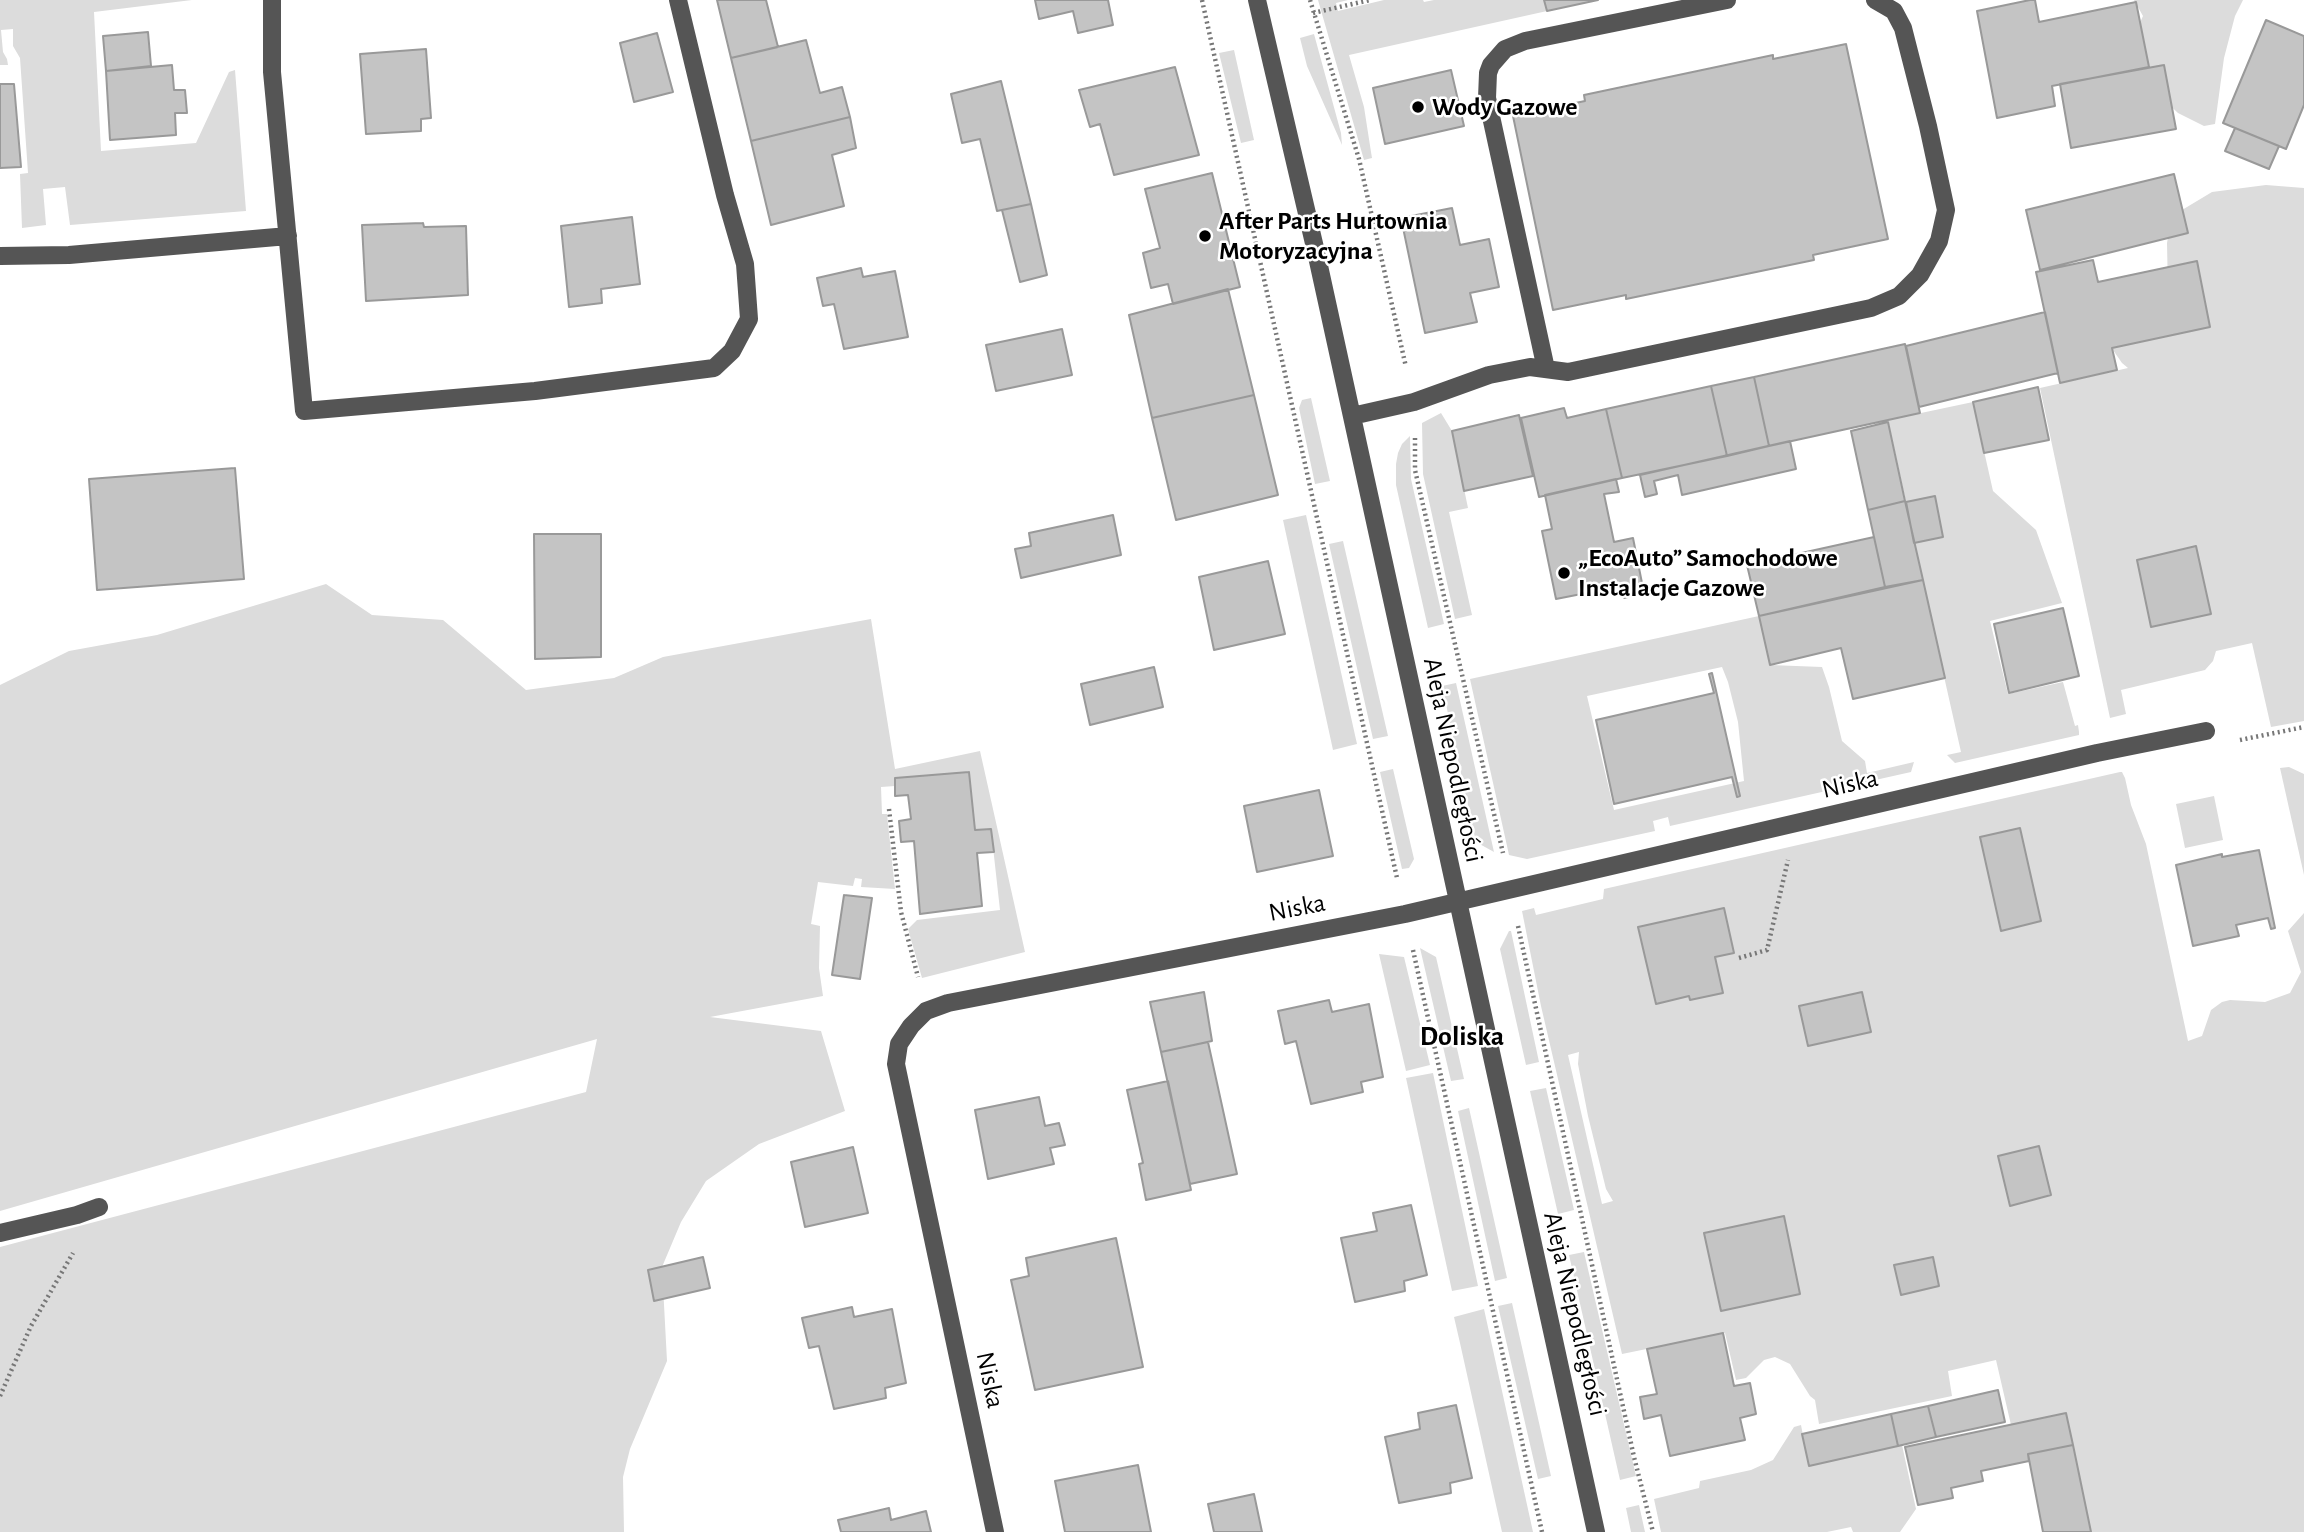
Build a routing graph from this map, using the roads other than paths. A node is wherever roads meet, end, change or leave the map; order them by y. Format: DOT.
graph roads {
  1 [pos="272,0"];
  2 [pos="678,0"];
  3 [pos="1257,0"];
  4 [pos="1727,0"];
  5 [pos="1875,0"];
  6 [pos="288,236"];
  7 [pos="0,257"];
  8 [pos="1546,369"];
  9 [pos="1352,416"];
  10 [pos="2206,731"];
  11 [pos="1456,901"];
  12 [pos="99,1207"];
  13 [pos="0,1233"];
  14 [pos="995,1532"];
  15 [pos="1596,1532"];
  1 -- 6 [label="street"];
  2 -- 6 [label="street"];
  3 -- 9 [label="street, Aleja Niepodległości"];
  4 -- 8 [label="street"];
  5 -- 8 [label="street"];
  6 -- 7 [label="street"];
  8 -- 9 [label="street"];
  9 -- 11 [label="street, Aleja Niepodległości"];
  10 -- 11 [label="street, Niska"];
  11 -- 14 [label="street, Niska"];
  11 -- 15 [label="street, Aleja Niepodległości"];
  12 -- 13 [label="street"];
}
